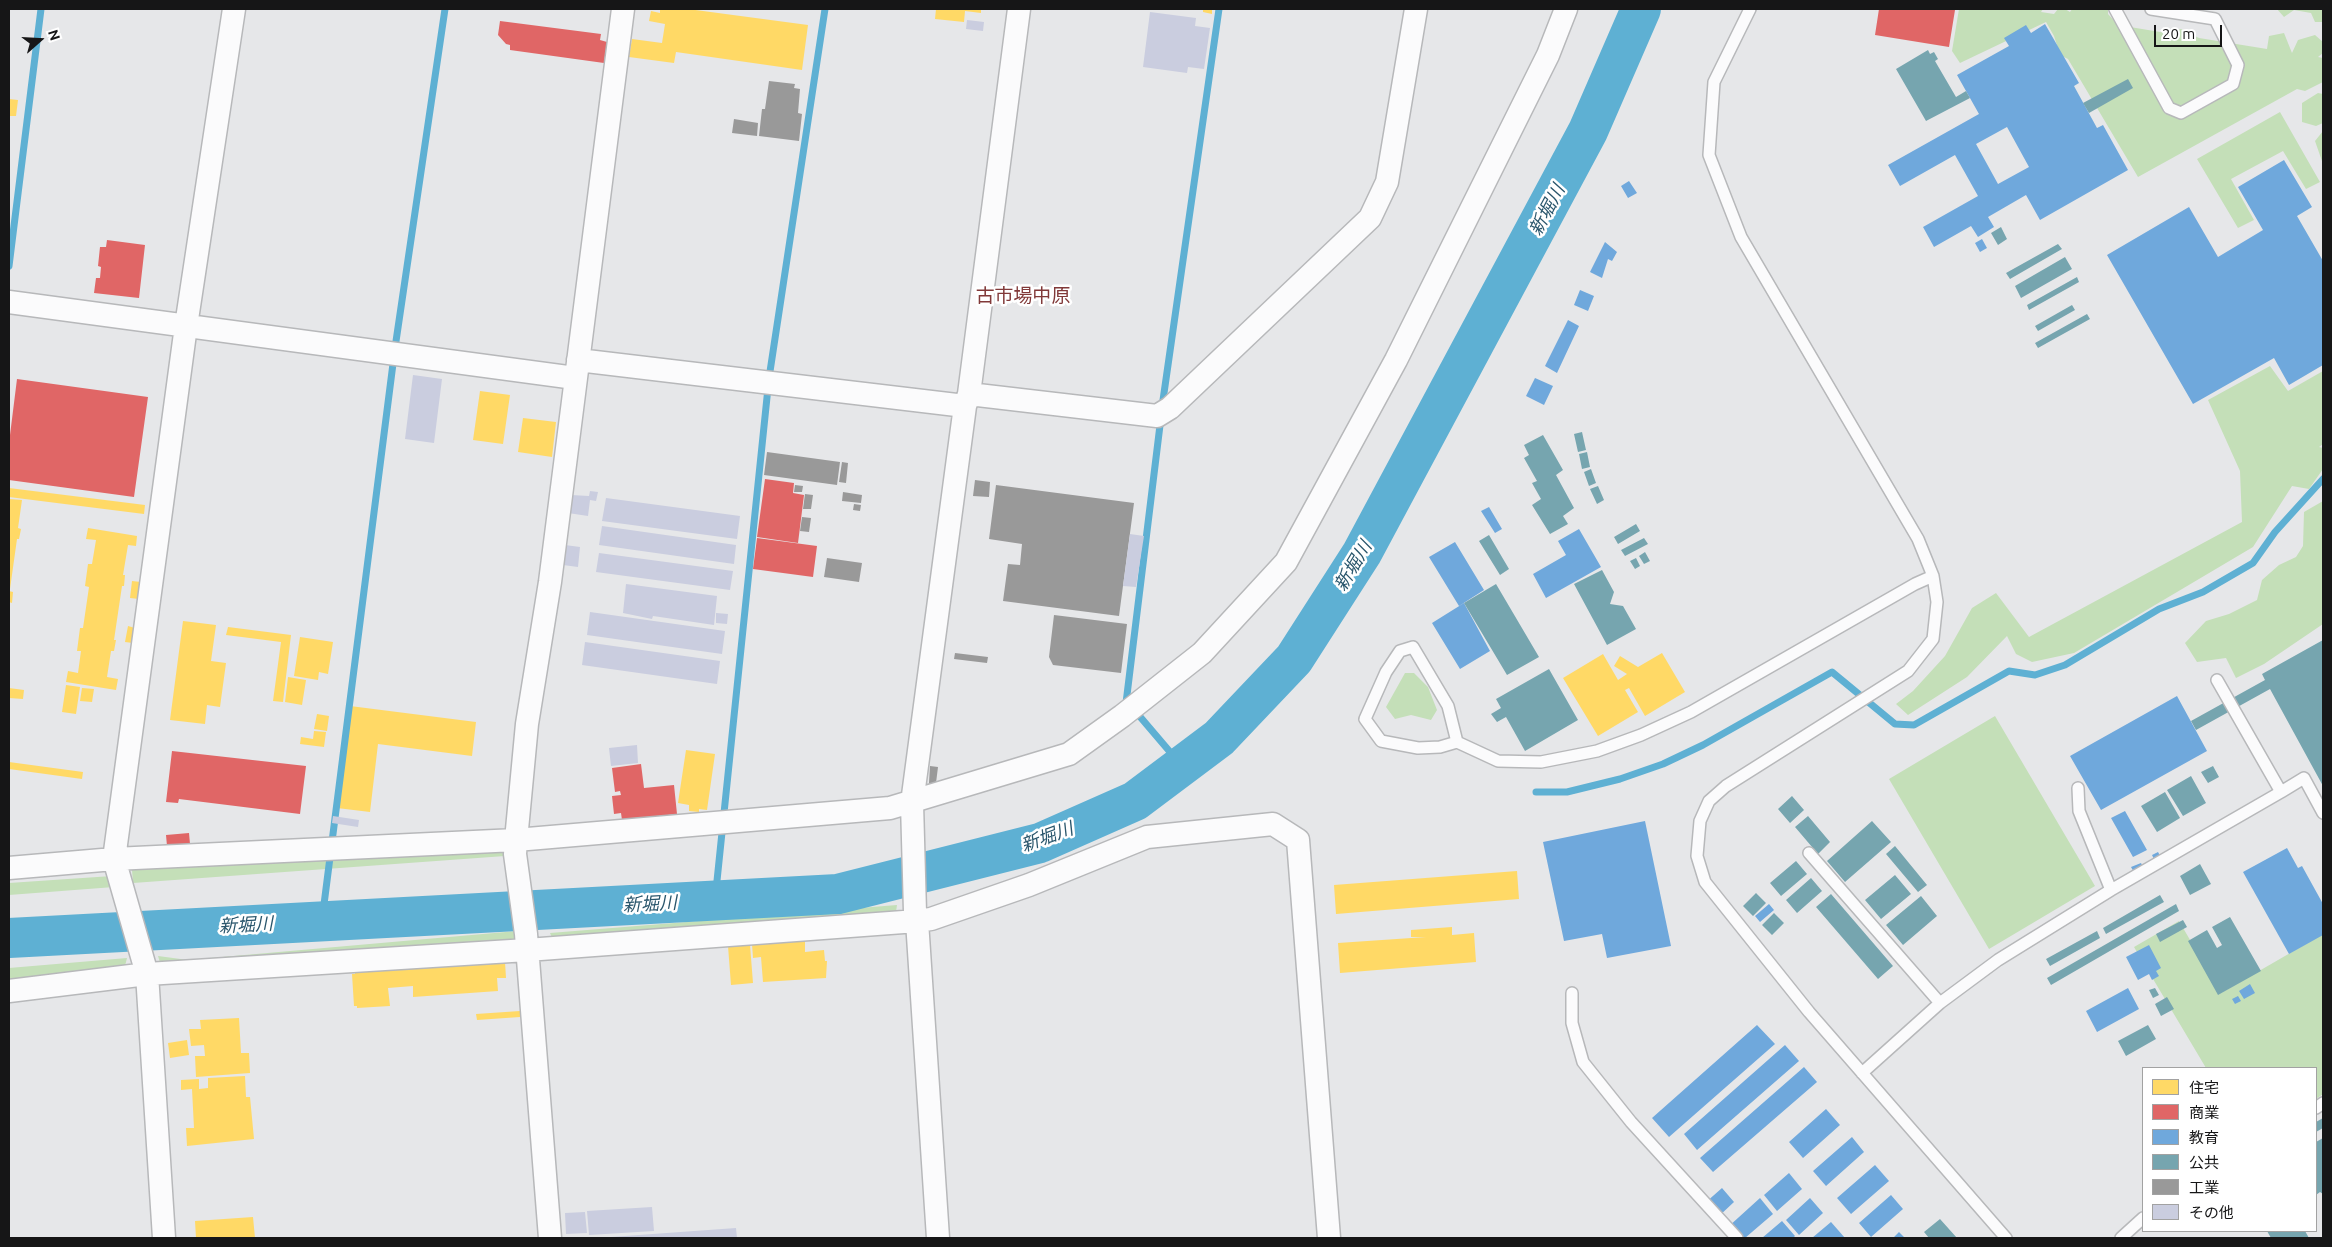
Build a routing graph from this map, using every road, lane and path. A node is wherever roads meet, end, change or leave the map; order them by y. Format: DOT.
graph roads {
  1 [pos="234,9"];
  2 [pos="623,9"];
  3 [pos="1019,9"];
  4 [pos="1416,9"];
  5 [pos="1566,9"];
  6 [pos="1750,9"];
  7 [pos="2115,9"];
  8 [pos="2151,9"];
  9 [pos="9,302"];
  10 [pos="186,326"];
  11 [pos="577,369"];
  12 [pos="967,400"];
  13 [pos="1933,576"];
  14 [pos="2218,680"];
  15 [pos="1457,742"];
  16 [pos="2078,788"];
  17 [pos="2281,792"];
  18 [pos="912,809"];
  19 [pos="2323,813"];
  20 [pos="516,847"];
  21 [pos="1809,854"];
  22 [pos="114,859"];
  23 [pos="9,868"];
  24 [pos="2111,890"];
  25 [pos="916,916"];
  26 [pos="526,942"];
  27 [pos="144,965"];
  28 [pos="9,990"];
  29 [pos="1572,993"];
  30 [pos="1940,1003"];
  31 [pos="1862,1073"];
  32 [pos="2142,1219"];
  33 [pos="164,1238"];
  34 [pos="550,1238"];
  35 [pos="938,1238"];
  36 [pos="1329,1238"];
  37 [pos="1737,1238"];
  38 [pos="2006,1238"];
  39 [pos="2121,1238"];
  1 -- 10 [label="street"];
  2 -- 11 [label="street"];
  3 -- 12 [label="street"];
  4 -- 12 [label="street"];
  5 -- 18 [label="street"];
  6 -- 13 [label="lane"];
  7 -- 8 [label="lane"];
  9 -- 10 [label="street"];
  10 -- 11 [label="street"];
  10 -- 22 [label="street"];
  11 -- 12 [label="street"];
  11 -- 20 [label="street"];
  12 -- 18 [label="street"];
  13 -- 15 [label="lane"];
  13 -- 31 [label="lane"];
  14 -- 17 [label="lane"];
  15 -- 15 [label="lane"];
  16 -- 24 [label="lane"];
  17 -- 19 [label="lane"];
  17 -- 24 [label="lane"];
  18 -- 20 [label="street"];
  18 -- 25 [label="street"];
  20 -- 22 [label="street"];
  20 -- 26 [label="street"];
  21 -- 30 [label="lane"];
  22 -- 23 [label="street"];
  22 -- 27 [label="street"];
  24 -- 30 [label="lane"];
  25 -- 26 [label="street"];
  25 -- 35 [label="street"];
  25 -- 36 [label="street"];
  26 -- 27 [label="street"];
  26 -- 34 [label="street"];
  27 -- 28 [label="street"];
  27 -- 33 [label="street"];
  29 -- 37 [label="lane"];
  30 -- 31 [label="lane"];
  31 -- 38 [label="lane"];
  32 -- 39 [label="lane"];
}
